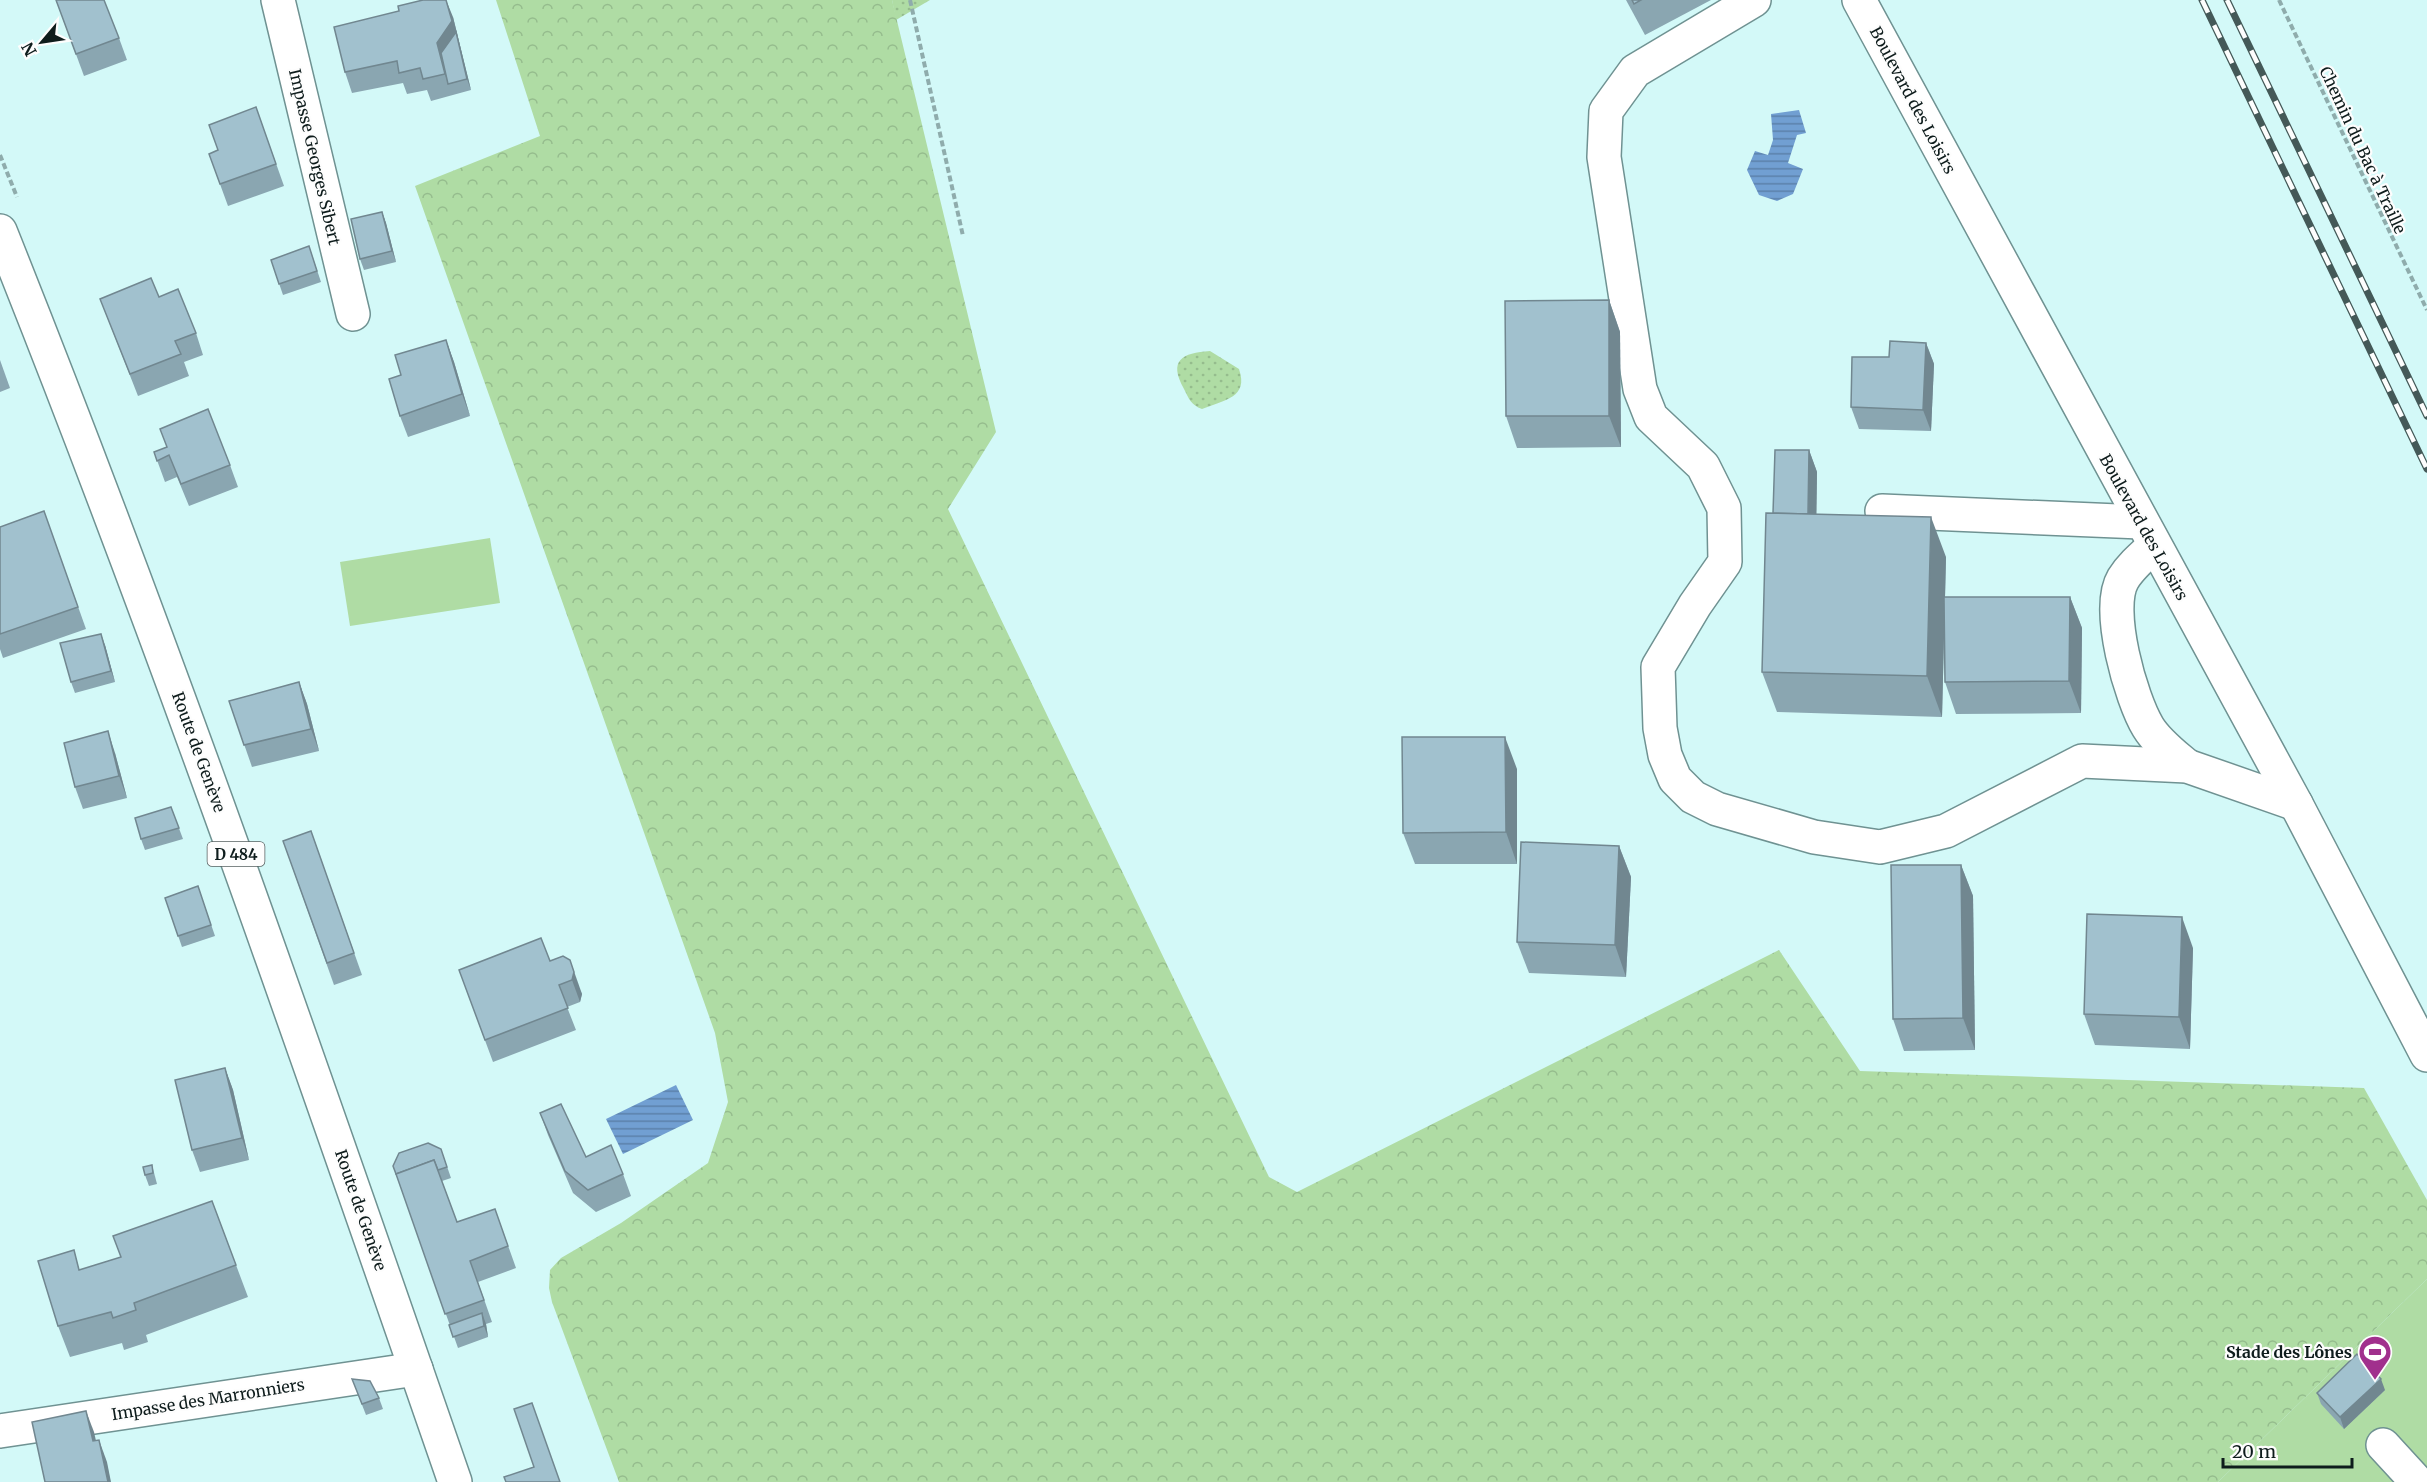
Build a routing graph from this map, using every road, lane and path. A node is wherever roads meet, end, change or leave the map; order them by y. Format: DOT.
graph roads {
  1 [pos="278,0"];
  2 [pos="910,0"];
  3 [pos="1754,0"];
  4 [pos="1859,0"];
  5 [pos="2280,0"];
  6 [pos="0,231"];
  7 [pos="963,236"];
  8 [pos="2427,310"];
  9 [pos="353,314"];
  10 [pos="1882,511"];
  11 [pos="2148,534"];
  12 [pos="2187,766"];
  13 [pos="2296,804"];
  14 [pos="2427,1055"];
  15 [pos="416,1369"];
  16 [pos="0,1431"];
  17 [pos="2383,1445"];
  18 [pos="455,1482"];
  19 [pos="2417,1482"];
  1 -- 9 [label="main road, Impasse Georges Sibert"];
  2 -- 7 [label="path"];
  3 -- 12 [label="main road"];
  4 -- 11 [label="main road, Boulevard des Loisirs"];
  5 -- 8 [label="path, Chemin du Bac à Traille"];
  6 -- 15 [label="main road, Route de Genève / D 484"];
  10 -- 11 [label="main road"];
  11 -- 12 [label="main road"];
  11 -- 13 [label="main road, Boulevard des Loisirs"];
  12 -- 13 [label="main road"];
  13 -- 14 [label="main road, Boulevard des Loisirs"];
  15 -- 16 [label="main road, Impasse des Marronniers"];
  15 -- 18 [label="main road, Route de Genève / D 484"];
  17 -- 19 [label="main road"];
}
